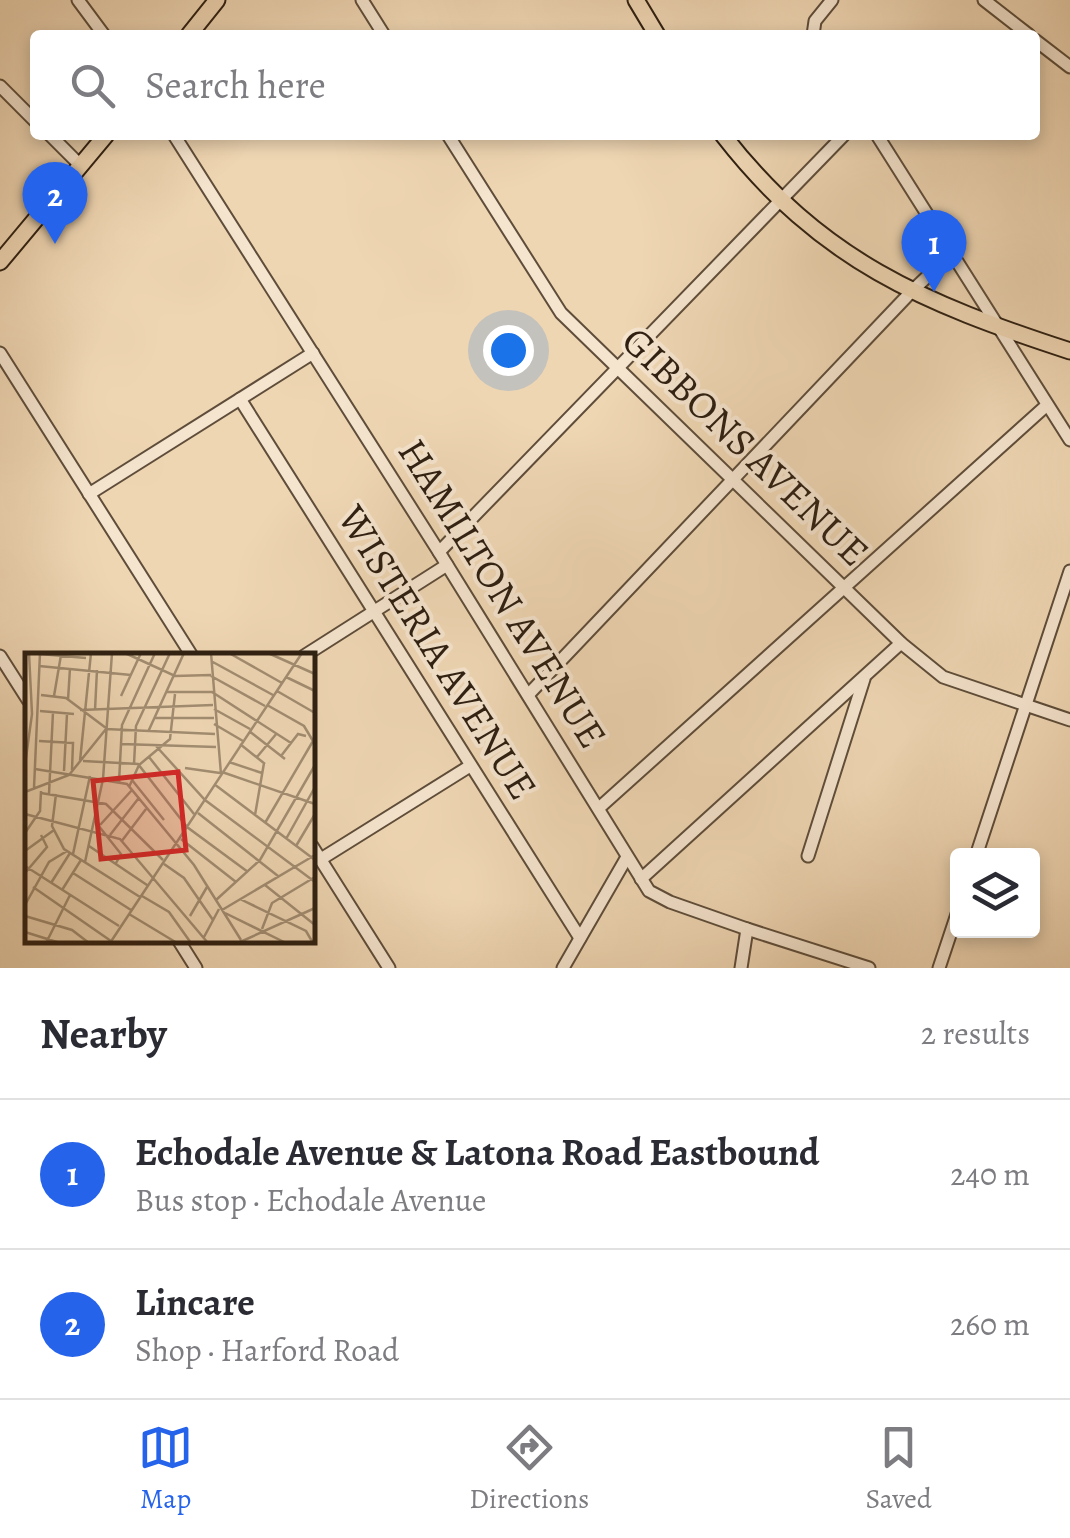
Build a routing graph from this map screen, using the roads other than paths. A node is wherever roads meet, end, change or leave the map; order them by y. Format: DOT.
graph roads {
  1 [pos="78,0"];
  2 [pos="218,0"];
  3 [pos="362,0"];
  4 [pos="636,0"];
  5 [pos="832,0"];
  6 [pos="984,0"];
  7 [pos="100,30"];
  8 [pos="193,30"];
  9 [pos="381,30"];
  10 [pos="654,30"];
  11 [pos="814,30"];
  12 [pos="1022,30"];
  13 [pos="1040,44"];
  14 [pos="1070,67"];
  15 [pos="0,86"];
  16 [pos="30,115"];
  17 [pos="55,140"];
  18 [pos="102,140"];
  19 [pos="177,140"];
  20 [pos="451,140"];
  21 [pos="728,140"];
  22 [pos="839,140"];
  23 [pos="880,140"];
  24 [pos="81,166"];
  25 [pos="780,198"];
  26 [pos="951,254"];
  27 [pos="0,262"];
  28 [pos="910,292"];
  29 [pos="997,327"];
  30 [pos="1070,351"];
  31 [pos="0,353"];
  32 [pos="313,353"];
  33 [pos="618,370"];
  34 [pos="240,399"];
  35 [pos="1047,405"];
  36 [pos="1070,440"];
  37 [pos="734,478"];
  38 [pos="89,494"];
  39 [pos="440,552"];
  40 [pos="447,564"];
  41 [pos="1070,571"];
  42 [pos="844,587"];
  43 [pos="374,610"];
  44 [pos="901,643"];
  45 [pos="190,653"];
  46 [pos="309,653"];
  47 [pos="0,656"];
  48 [pos="864,680"];
  49 [pos="528,694"];
  50 [pos="25,695"];
  51 [pos="1027,706"];
  52 [pos="1070,720"];
  53 [pos="470,766"];
  54 [pos="599,808"];
  55 [pos="979,848"];
  56 [pos="315,850"];
  57 [pos="808,856"];
  58 [pos="627,857"];
  59 [pos="321,859"];
  60 [pos="642,879"];
  61 [pos="747,929"];
  62 [pos="950,935"];
  63 [pos="580,938"];
  64 [pos="180,943"];
  65 [pos="196,968"];
  66 [pos="389,968"];
  67 [pos="563,968"];
  68 [pos="741,968"];
  69 [pos="868,968"];
  70 [pos="939,968"];
  1 -- 7 [label="street"];
  2 -- 8 [label="main road"];
  3 -- 9 [label="street"];
  4 -- 10 [label="main road"];
  5 -- 11 [label="street"];
  6 -- 12 [label="street"];
  13 -- 14 [label="street"];
  15 -- 16 [label="street"];
  17 -- 24 [label="street"];
  18 -- 24 [label="main road"];
  19 -- 32 [label="street, HAMILTON AVENUE"];
  20 -- 33 [label="street, GIBBONS AVENUE"];
  21 -- 25 [label="main road"];
  22 -- 25 [label="street"];
  23 -- 26 [label="street"];
  24 -- 27 [label="main road"];
  25 -- 28 [label="main road"];
  25 -- 33 [label="street"];
  26 -- 28 [label="street"];
  26 -- 29 [label="street"];
  28 -- 29 [label="main road"];
  28 -- 37 [label="street"];
  29 -- 30 [label="main road"];
  29 -- 35 [label="street"];
  31 -- 38 [label="street"];
  32 -- 34 [label="street"];
  32 -- 39 [label="street, HAMILTON AVENUE"];
  33 -- 37 [label="street, GIBBONS AVENUE"];
  33 -- 39 [label="street"];
  34 -- 38 [label="street"];
  34 -- 43 [label="street, WISTERIA AVENUE"];
  35 -- 36 [label="street"];
  35 -- 42 [label="street"];
  37 -- 42 [label="street, GIBBONS AVENUE"];
  37 -- 49 [label="street"];
  38 -- 45 [label="street"];
  39 -- 40 [label="street, HAMILTON AVENUE"];
  40 -- 43 [label="street"];
  40 -- 49 [label="street, HAMILTON AVENUE"];
  41 -- 51 [label="street"];
  42 -- 44 [label="street, GIBBONS AVENUE"];
  42 -- 54 [label="street"];
  43 -- 46 [label="street"];
  43 -- 53 [label="street, WISTERIA AVENUE"];
  44 -- 48 [label="street"];
  44 -- 51 [label="street, GIBBONS AVENUE"];
  47 -- 50 [label="street"];
  48 -- 57 [label="street"];
  48 -- 60 [label="street"];
  49 -- 54 [label="street, HAMILTON AVENUE"];
  51 -- 52 [label="street, GIBBONS AVENUE"];
  51 -- 55 [label="street"];
  53 -- 59 [label="street"];
  53 -- 63 [label="street, WISTERIA AVENUE"];
  54 -- 58 [label="street, HAMILTON AVENUE"];
  56 -- 59 [label="street"];
  58 -- 60 [label="street, HAMILTON AVENUE"];
  58 -- 63 [label="street"];
  59 -- 66 [label="street"];
  60 -- 61 [label="street, HAMILTON AVENUE"];
  61 -- 68 [label="street"];
  61 -- 69 [label="street, HAMILTON AVENUE"];
  62 -- 70 [label="street"];
  63 -- 67 [label="street"];
  64 -- 65 [label="street"];
}
